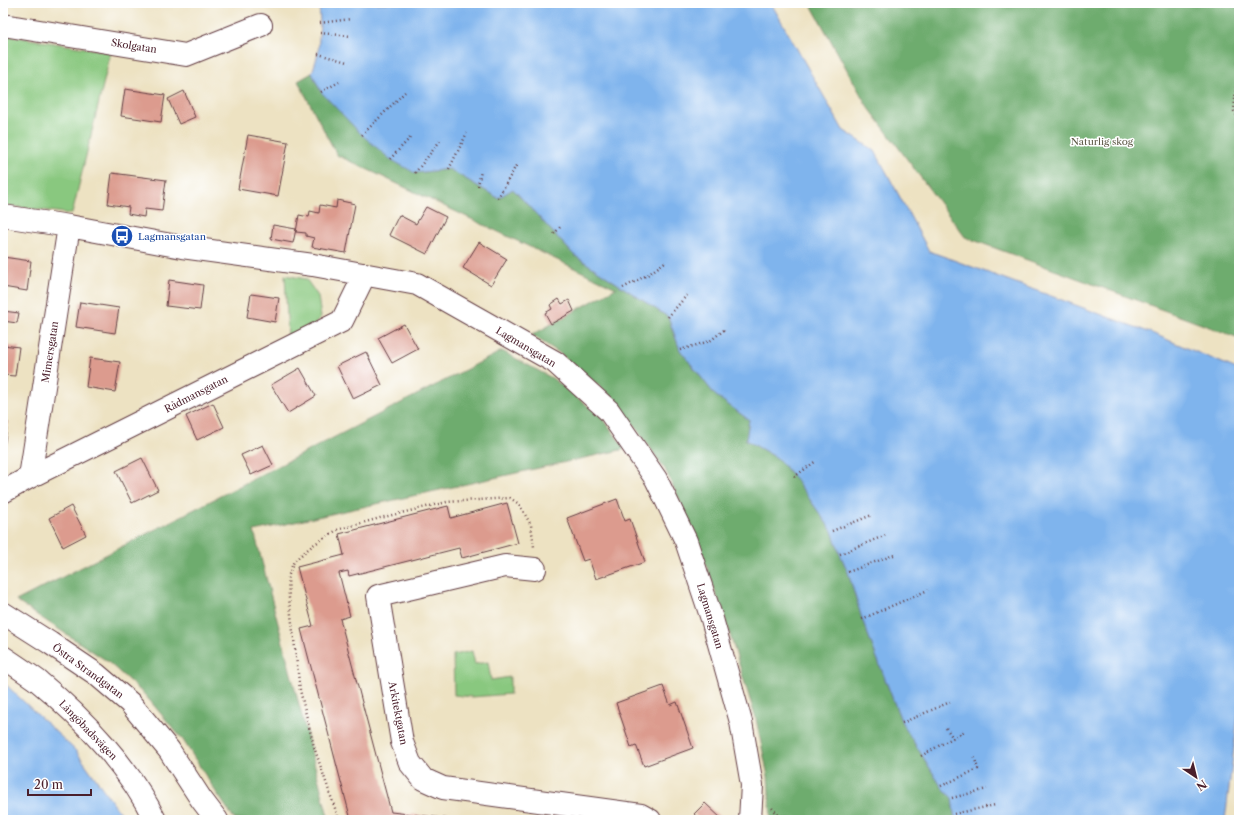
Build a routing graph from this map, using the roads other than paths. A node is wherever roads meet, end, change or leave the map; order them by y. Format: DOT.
graph roads {
  1 [pos="3,25"];
  2 [pos="261,25"];
  3 [pos="3,216"];
  4 [pos="70,226"];
  5 [pos="365,274"];
  6 [pos="30,477"];
  7 [pos="3,492"];
  8 [pos="535,569"];
  9 [pos="3,614"];
  10 [pos="3,657"];
  11 [pos="156,820"];
  12 [pos="217,820"];
  13 [pos="650,820"];
  14 [pos="750,820"];
  1 -- 2 [label="street, Skolgatan"];
  3 -- 4 [label="street, Lagmansgatan"];
  4 -- 5 [label="street, Lagmansgatan"];
  4 -- 6 [label="street, Mimersgatan"];
  5 -- 6 [label="street, Rådmansgatan"];
  5 -- 14 [label="street, Lagmansgatan"];
  6 -- 7 [label="street, Rådmansgatan"];
  8 -- 13 [label="street, Arkitektgatan"];
  9 -- 12 [label="street, Östra Strandgatan"];
  10 -- 11 [label="street, Långöbadsvägen"];
}
